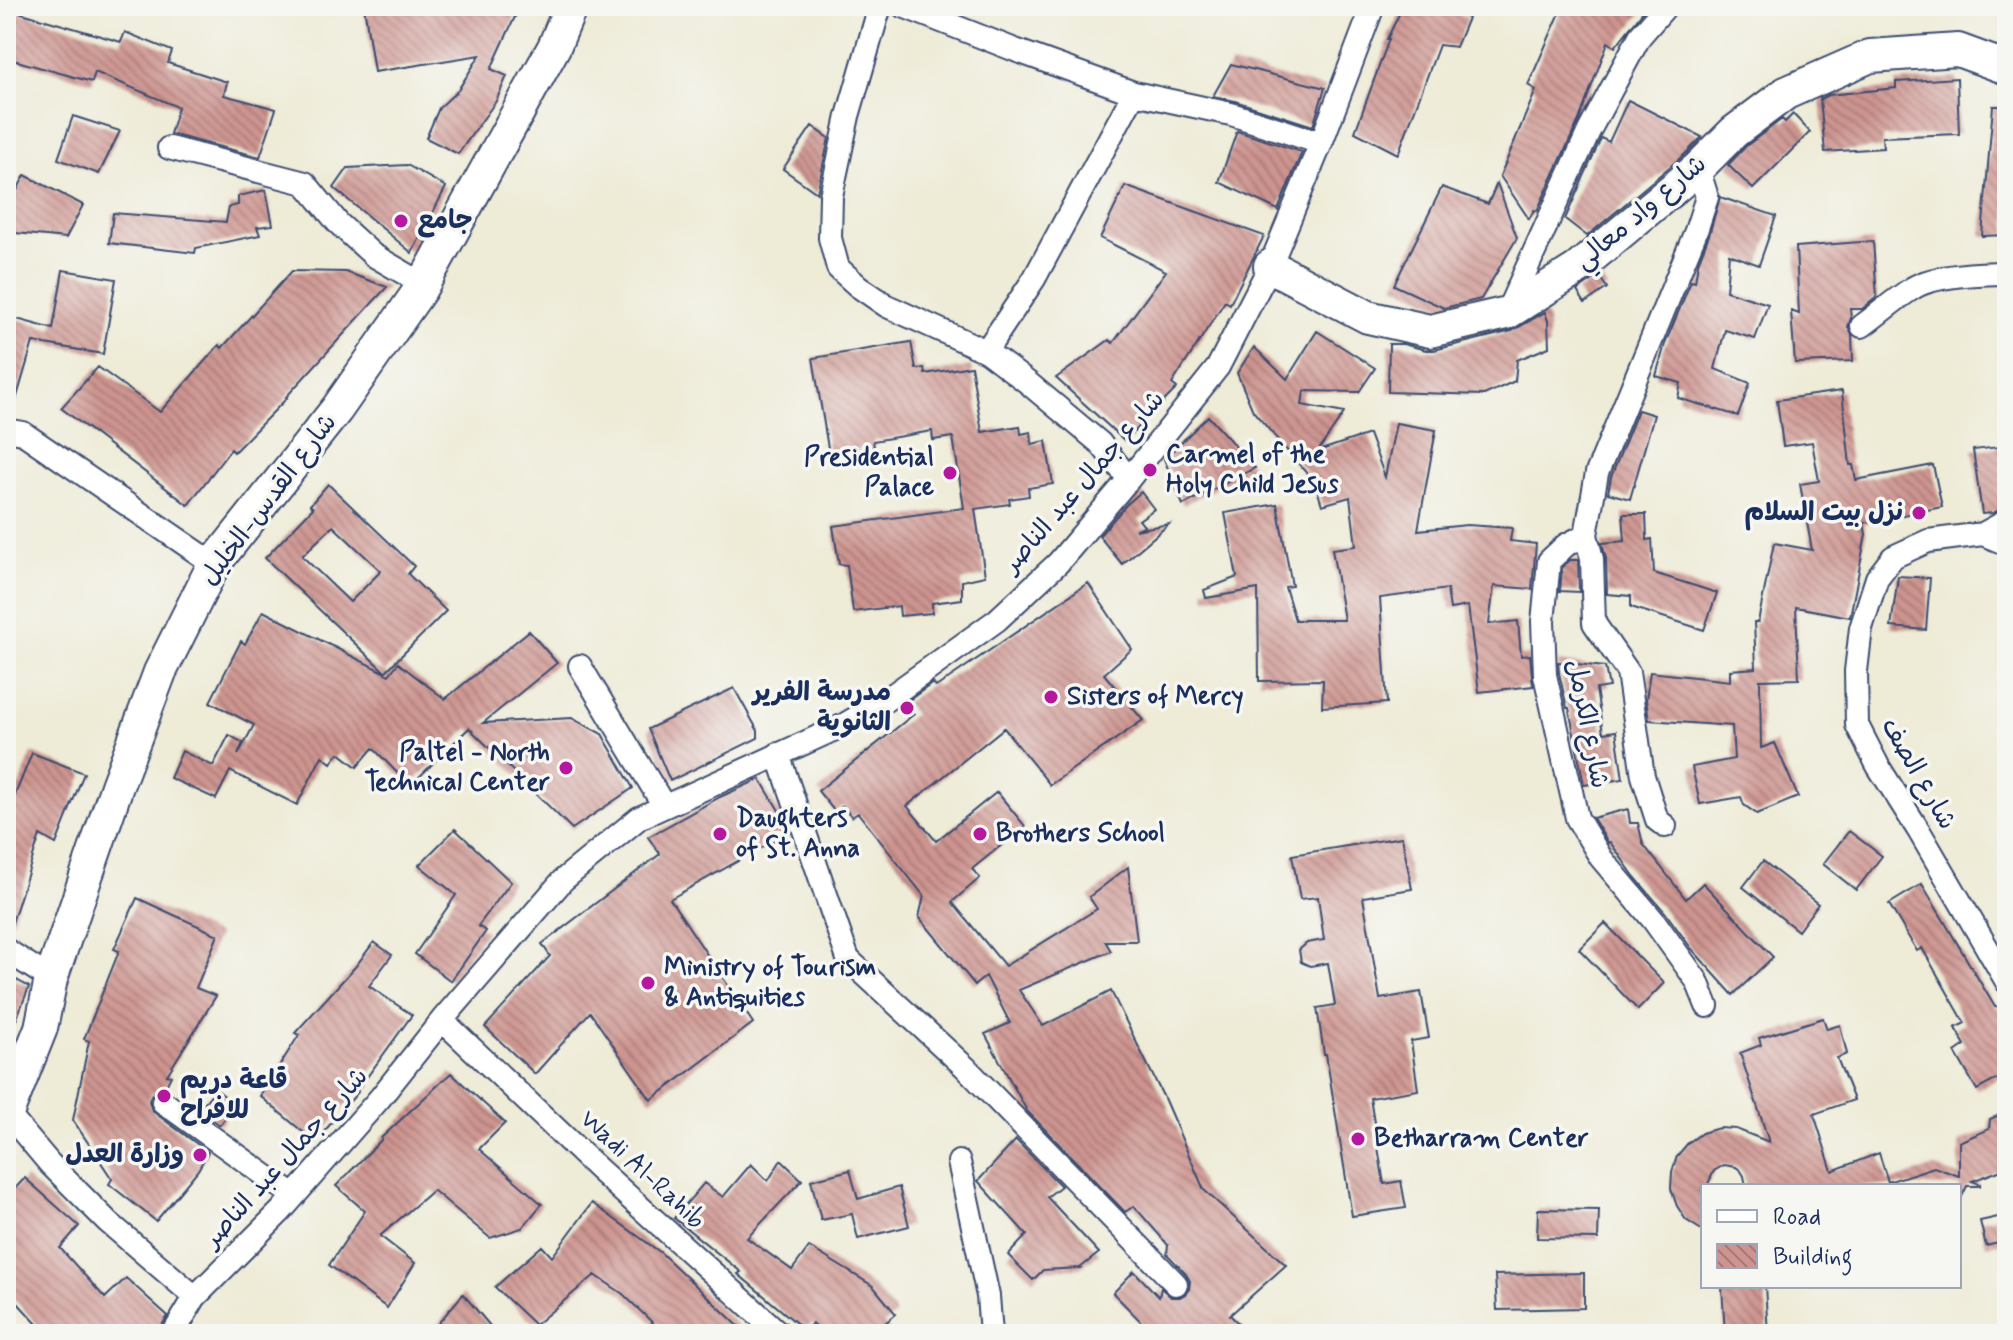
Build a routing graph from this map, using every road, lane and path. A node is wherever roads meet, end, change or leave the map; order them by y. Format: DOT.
graph roads {
  1 [pos="571,6"];
  2 [pos="880,6"];
  3 [pos="903,6"];
  4 [pos="1373,6"];
  5 [pos="1666,6"];
  6 [pos="2007,68"];
  7 [pos="1134,93"];
  8 [pos="1321,143"];
  9 [pos="169,148"];
  10 [pos="1698,168"];
  11 [pos="1270,266"];
  12 [pos="2007,273"];
  13 [pos="423,284"];
  14 [pos="1507,313"];
  15 [pos="1862,326"];
  16 [pos="986,351"];
  17 [pos="6,430"];
  18 [pos="1129,479"];
  19 [pos="2007,521"];
  20 [pos="1983,534"];
  21 [pos="1586,535"];
  22 [pos="2007,544"];
  23 [pos="214,564"];
  24 [pos="580,666"];
  25 [pos="778,754"];
  26 [pos="664,806"];
  27 [pos="1665,826"];
  28 [pos="6,950"];
  29 [pos="51,979"];
  30 [pos="2007,982"];
  31 [pos="1707,1006"];
  32 [pos="442,1020"];
  33 [pos="163,1102"];
  34 [pos="7,1115"];
  35 [pos="959,1162"];
  36 [pos="294,1196"];
  37 [pos="1176,1284"];
  38 [pos="195,1297"];
  39 [pos="777,1333"];
  40 [pos="173,1334"];
  41 [pos="991,1334"];
  1 -- 13 [label="main road, شارع القدس-الخليل"];
  2 -- 16 [label="street"];
  3 -- 7 [label="street"];
  4 -- 8 [label="street, شارع جمال عبد الناصر"];
  5 -- 14 [label="street"];
  6 -- 10 [label="main road, شارع واد معالي"];
  7 -- 8 [label="street"];
  7 -- 16 [label="street"];
  8 -- 11 [label="street, شارع جمال عبد الناصر"];
  9 -- 13 [label="street"];
  10 -- 14 [label="main road, شارع واد معالي"];
  10 -- 21 [label="street"];
  11 -- 14 [label="main road, شارع واد معالي"];
  11 -- 18 [label="street, شارع جمال عبد الناصر"];
  12 -- 15 [label="street"];
  13 -- 23 [label="main road, شارع القدس-الخليل"];
  16 -- 18 [label="street"];
  17 -- 23 [label="street"];
  18 -- 25 [label="street, شارع جمال عبد الناصر"];
  19 -- 20 [label="street"];
  20 -- 22 [label="street, شارع الصف"];
  20 -- 30 [label="street, شارع الصف"];
  21 -- 27 [label="street"];
  21 -- 31 [label="street, شارع الكرمل"];
  23 -- 29 [label="main road, شارع القدس-الخليل"];
  24 -- 26 [label="street"];
  25 -- 26 [label="street, شارع جمال عبد الناصر"];
  25 -- 37 [label="street"];
  26 -- 32 [label="street, شارع جمال عبد الناصر"];
  28 -- 29 [label="street"];
  29 -- 34 [label="main road, شارع القدس-الخليل"];
  32 -- 36 [label="street, شارع جمال عبد الناصر"];
  32 -- 39 [label="street, Wadi Al-Rahib"];
  33 -- 36 [label="street"];
  34 -- 38 [label="street"];
  35 -- 41 [label="street"];
  36 -- 38 [label="street, شارع جمال عبد الناصر"];
  38 -- 40 [label="street, شارع جمال عبد الناصر"];
}
